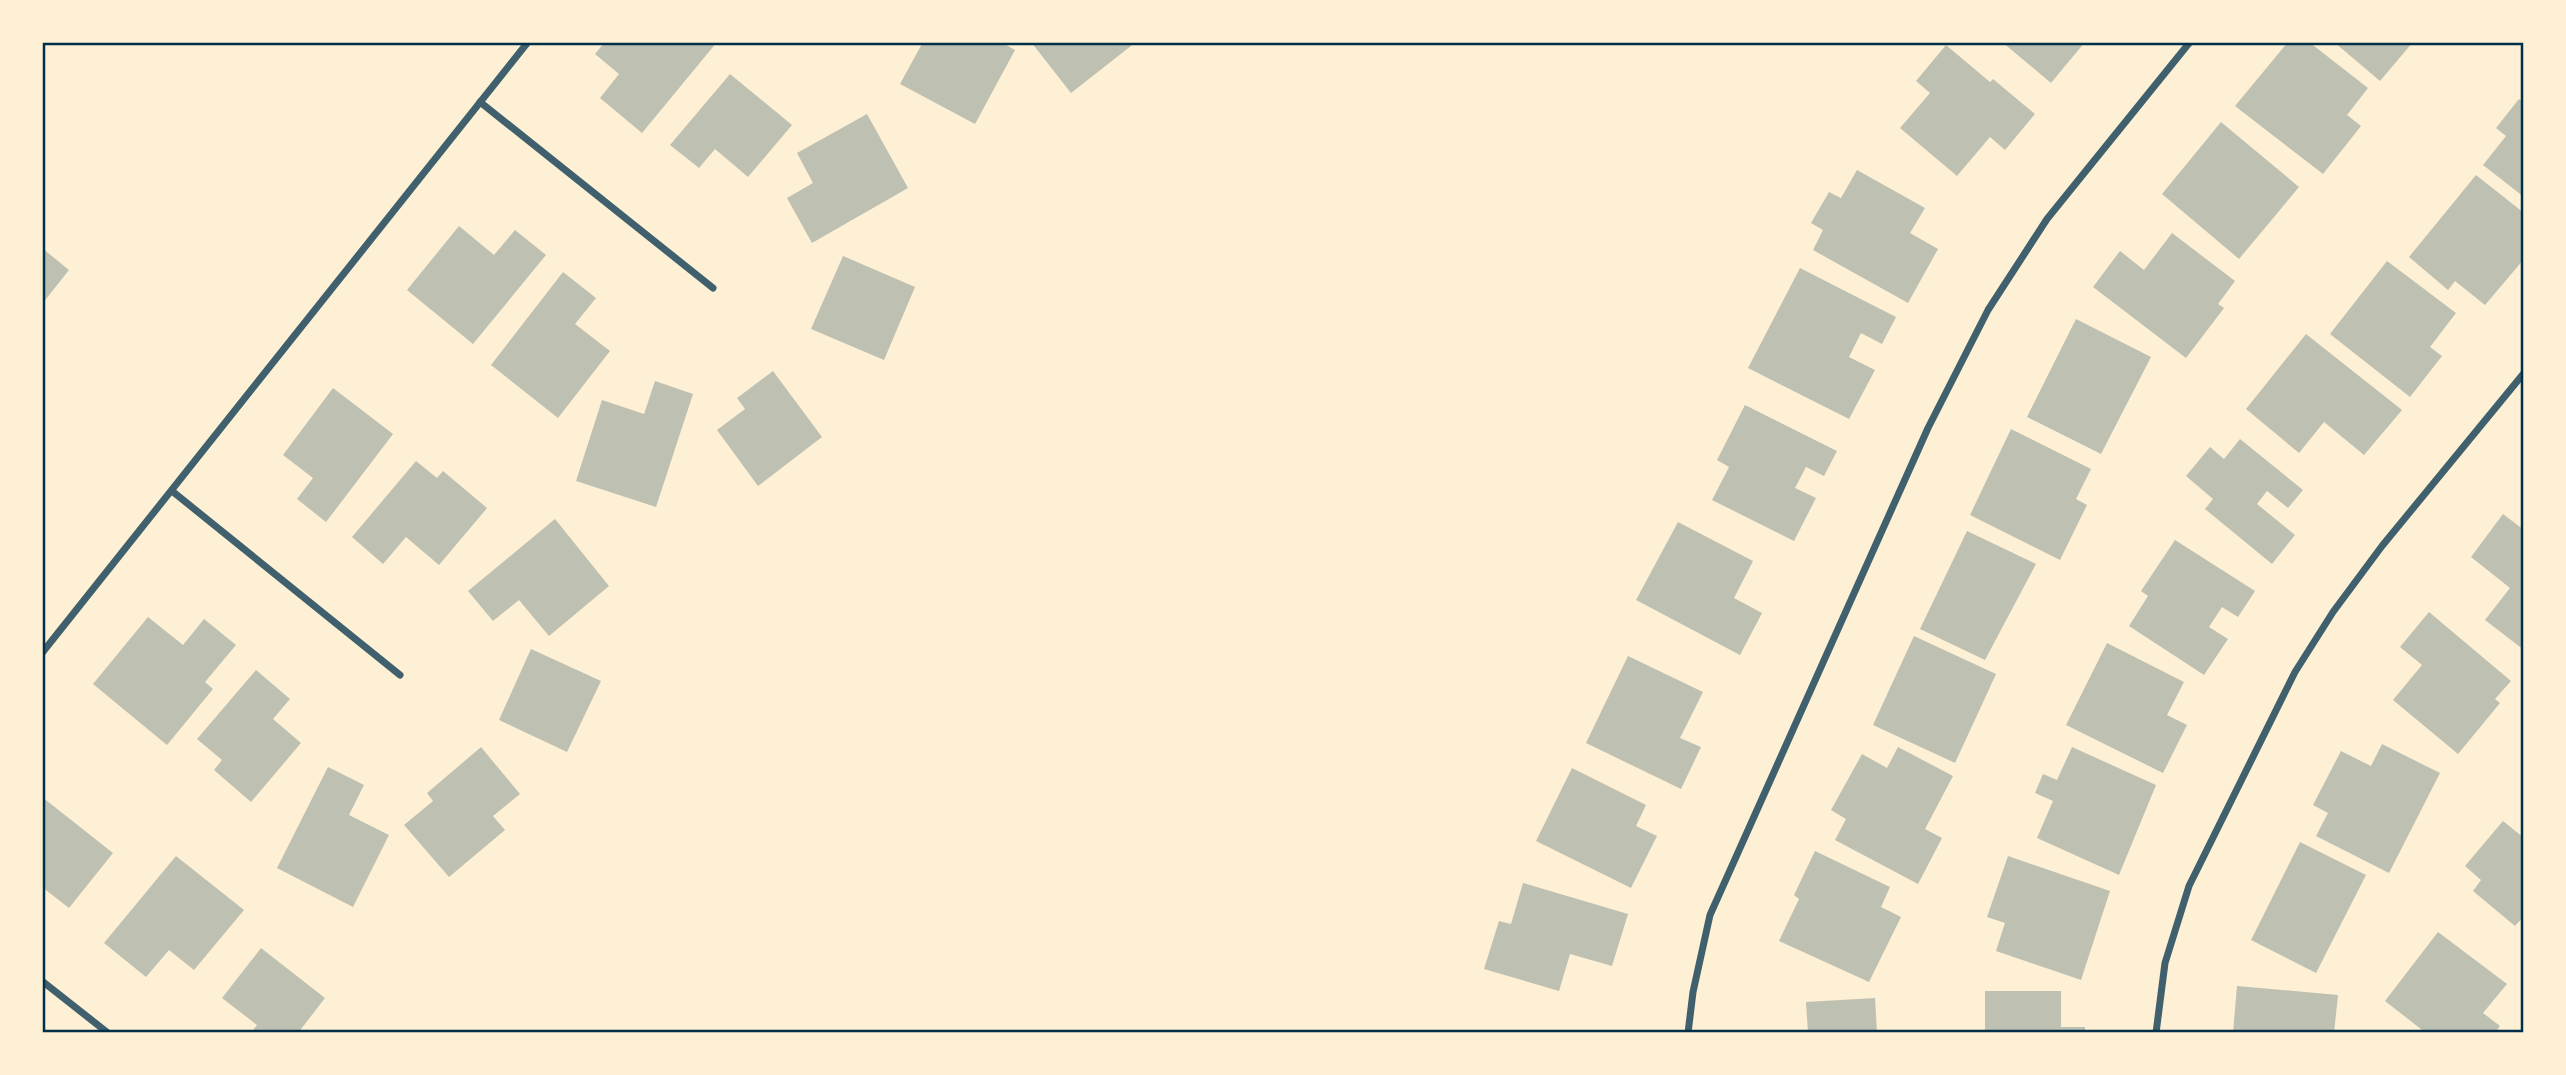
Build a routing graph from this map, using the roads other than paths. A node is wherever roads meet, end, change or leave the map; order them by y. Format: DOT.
graph roads {
  1 [pos="528,42"];
  2 [pos="2190,42"];
  3 [pos="480,102"];
  4 [pos="713,288"];
  5 [pos="2524,373"];
  6 [pos="172,491"];
  7 [pos="42,653"];
  8 [pos="400,675"];
  9 [pos="42,981"];
  10 [pos="108,1033"];
  11 [pos="1688,1033"];
  12 [pos="2156,1033"];
  1 -- 3 [label="street"];
  2 -- 11 [label="street"];
  3 -- 4 [label="street"];
  3 -- 6 [label="street"];
  5 -- 12 [label="street"];
  6 -- 7 [label="street"];
  6 -- 8 [label="street"];
  9 -- 10 [label="street"];
}
